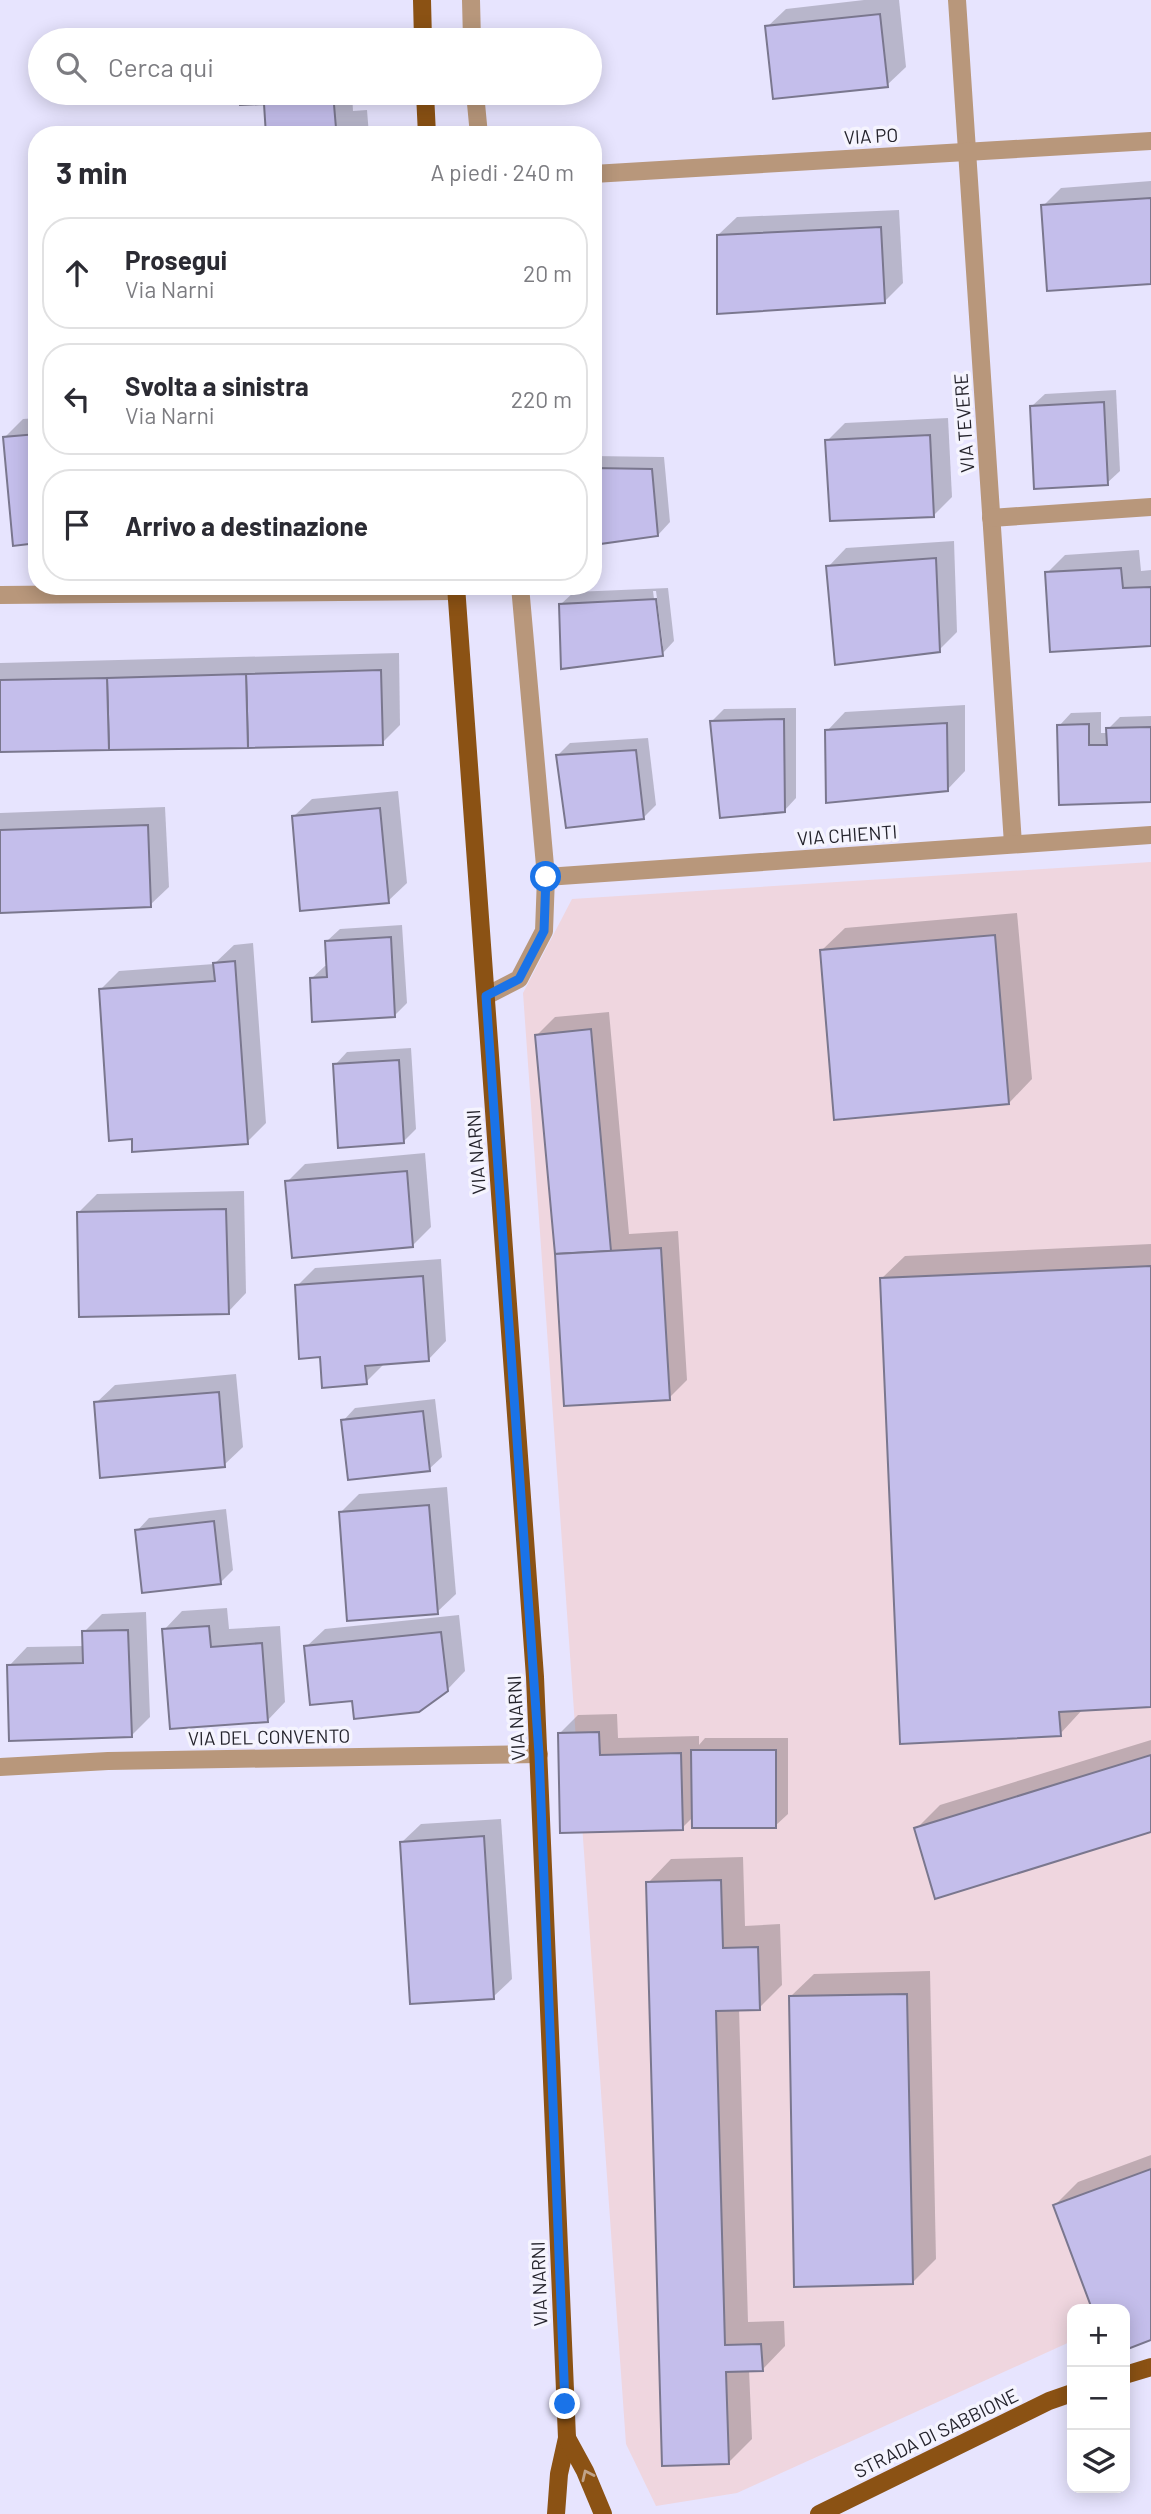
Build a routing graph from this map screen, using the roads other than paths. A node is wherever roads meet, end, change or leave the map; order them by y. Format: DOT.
graph roads {
  1 [pos="422,0"];
  2 [pos="471,0"];
  3 [pos="957,0"];
  4 [pos="423,28"];
  5 [pos="472,28"];
  6 [pos="425,105"];
  7 [pos="476,105"];
  8 [pos="426,126"];
  9 [pos="478,126"];
  10 [pos="1151,141"];
  11 [pos="968,152"];
  12 [pos="602,173"];
  13 [pos="1151,507"];
  14 [pos="991,518"];
  15 [pos="0,595"];
  16 [pos="28,595"];
  17 [pos="456,595"];
  18 [pos="521,595"];
  19 [pos="1151,835"];
  20 [pos="1013,844"];
  21 [pos="546,877"];
  22 [pos="486,996"];
  23 [pos="539,1754"];
  24 [pos="0,1767"];
  25 [pos="1151,2367"];
  26 [pos="1130,2373"];
  27 [pos="1067,2395"];
  28 [pos="567,2438"];
  29 [pos="556,2514"];
  30 [pos="603,2514"];
  31 [pos="819,2514"];
  1 -- 4 [label="main road"];
  2 -- 5 [label="street"];
  3 -- 11 [label="street, VIA TEVERE"];
  6 -- 8 [label="main road"];
  7 -- 9 [label="street"];
  10 -- 11 [label="street, VIA PO"];
  11 -- 12 [label="street, VIA PO"];
  11 -- 14 [label="street, VIA TEVERE"];
  13 -- 14 [label="street"];
  14 -- 20 [label="street, VIA TEVERE"];
  15 -- 16 [label="street, VIA NARNI"];
  17 -- 22 [label="main road, VIA NARNI"];
  18 -- 21 [label="street"];
  19 -- 20 [label="street, VIA CHIENTI"];
  20 -- 21 [label="street, VIA CHIENTI"];
  21 -- 22 [label="street"];
  22 -- 23 [label="main road, VIA NARNI"];
  23 -- 24 [label="street, VIA DEL CONVENTO"];
  23 -- 28 [label="main road, VIA NARNI"];
  25 -- 26 [label="main road"];
  27 -- 31 [label="main road, STRADA DI SABBIONE"];
  28 -- 29 [label="main road, VIA NARNI"];
  30 -- 28 [label="main road, VIA NARNI, one-way"];
}
